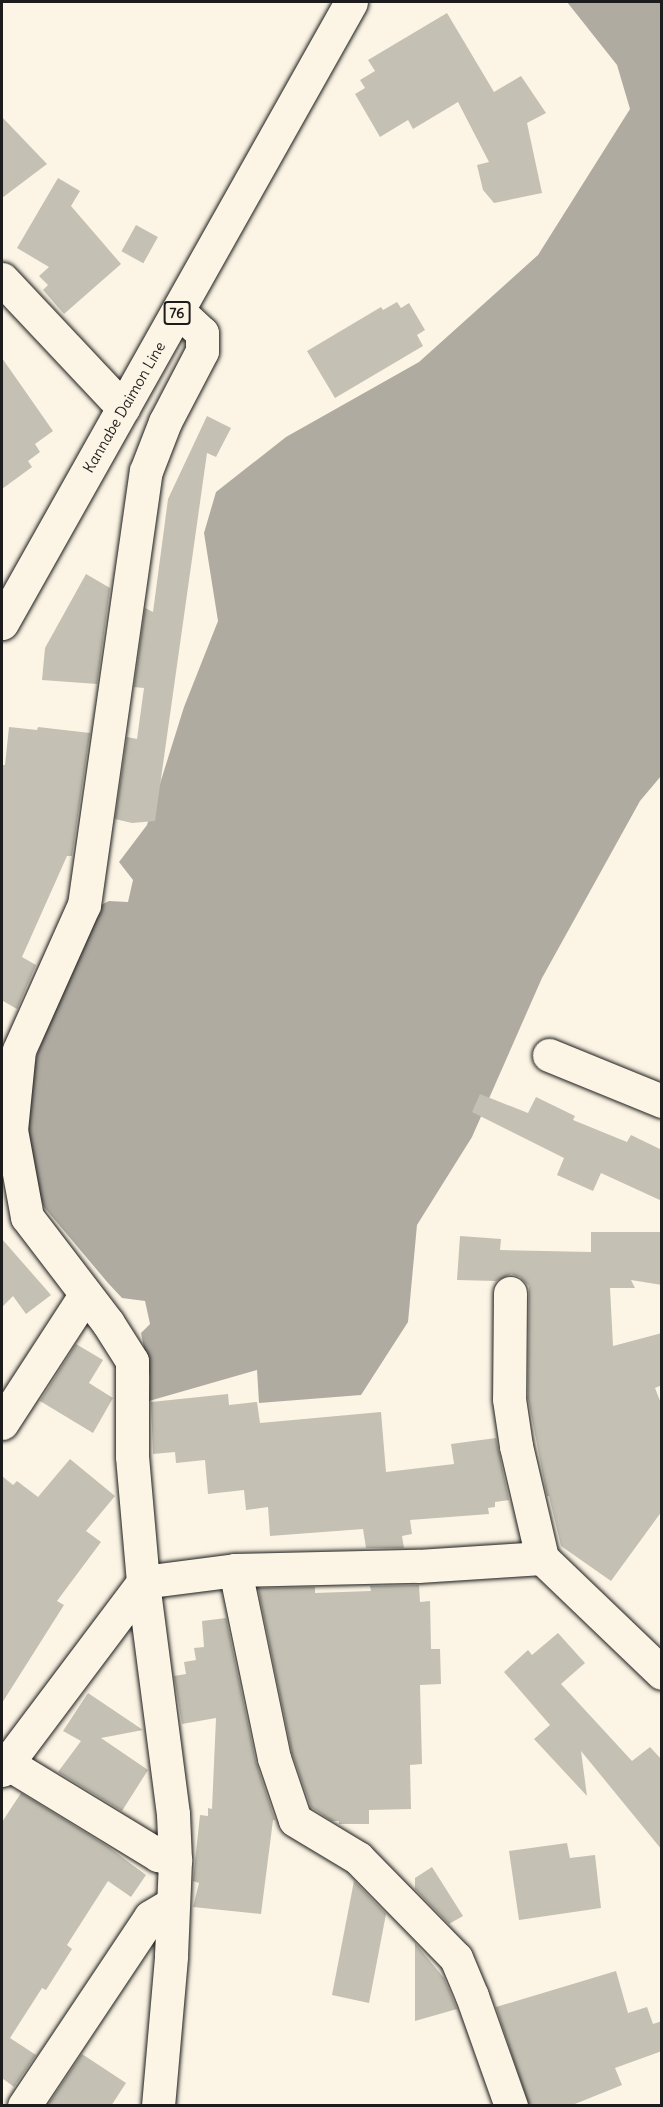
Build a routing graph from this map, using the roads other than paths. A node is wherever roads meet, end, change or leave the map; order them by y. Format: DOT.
graph roads {
  1 [pos="351,2"];
  2 [pos="2,279"];
  3 [pos="178,312"];
  4 [pos="123,408"];
  5 [pos="2,623"];
  6 [pos="549,1055"];
  7 [pos="662,1101"];
  8 [pos="510,1293"];
  9 [pos="85,1295"];
  10 [pos="2,1423"];
  11 [pos="542,1558"];
  12 [pos="235,1570"];
  13 [pos="143,1582"];
  14 [pos="662,1673"];
  15 [pos="3,1764"];
  16 [pos="175,1860"];
  17 [pos="172,1904"];
  18 [pos="24,2106"];
  19 [pos="158,2106"];
  20 [pos="511,2106"];
  1 -- 3 [label="street, Kannabe Daimon Line / 76"];
  2 -- 4 [label="street"];
  3 -- 4 [label="street, Kannabe Daimon Line / 76"];
  3 -- 9 [label="street"];
  4 -- 5 [label="street, Kannabe Daimon Line / 76"];
  6 -- 7 [label="street"];
  8 -- 11 [label="street"];
  9 -- 10 [label="street"];
  9 -- 13 [label="street"];
  11 -- 12 [label="street"];
  11 -- 14 [label="street"];
  12 -- 13 [label="street"];
  12 -- 20 [label="street"];
  13 -- 15 [label="street"];
  13 -- 16 [label="street"];
  15 -- 16 [label="street"];
  16 -- 17 [label="street"];
  17 -- 18 [label="street"];
  17 -- 19 [label="street"];
}
